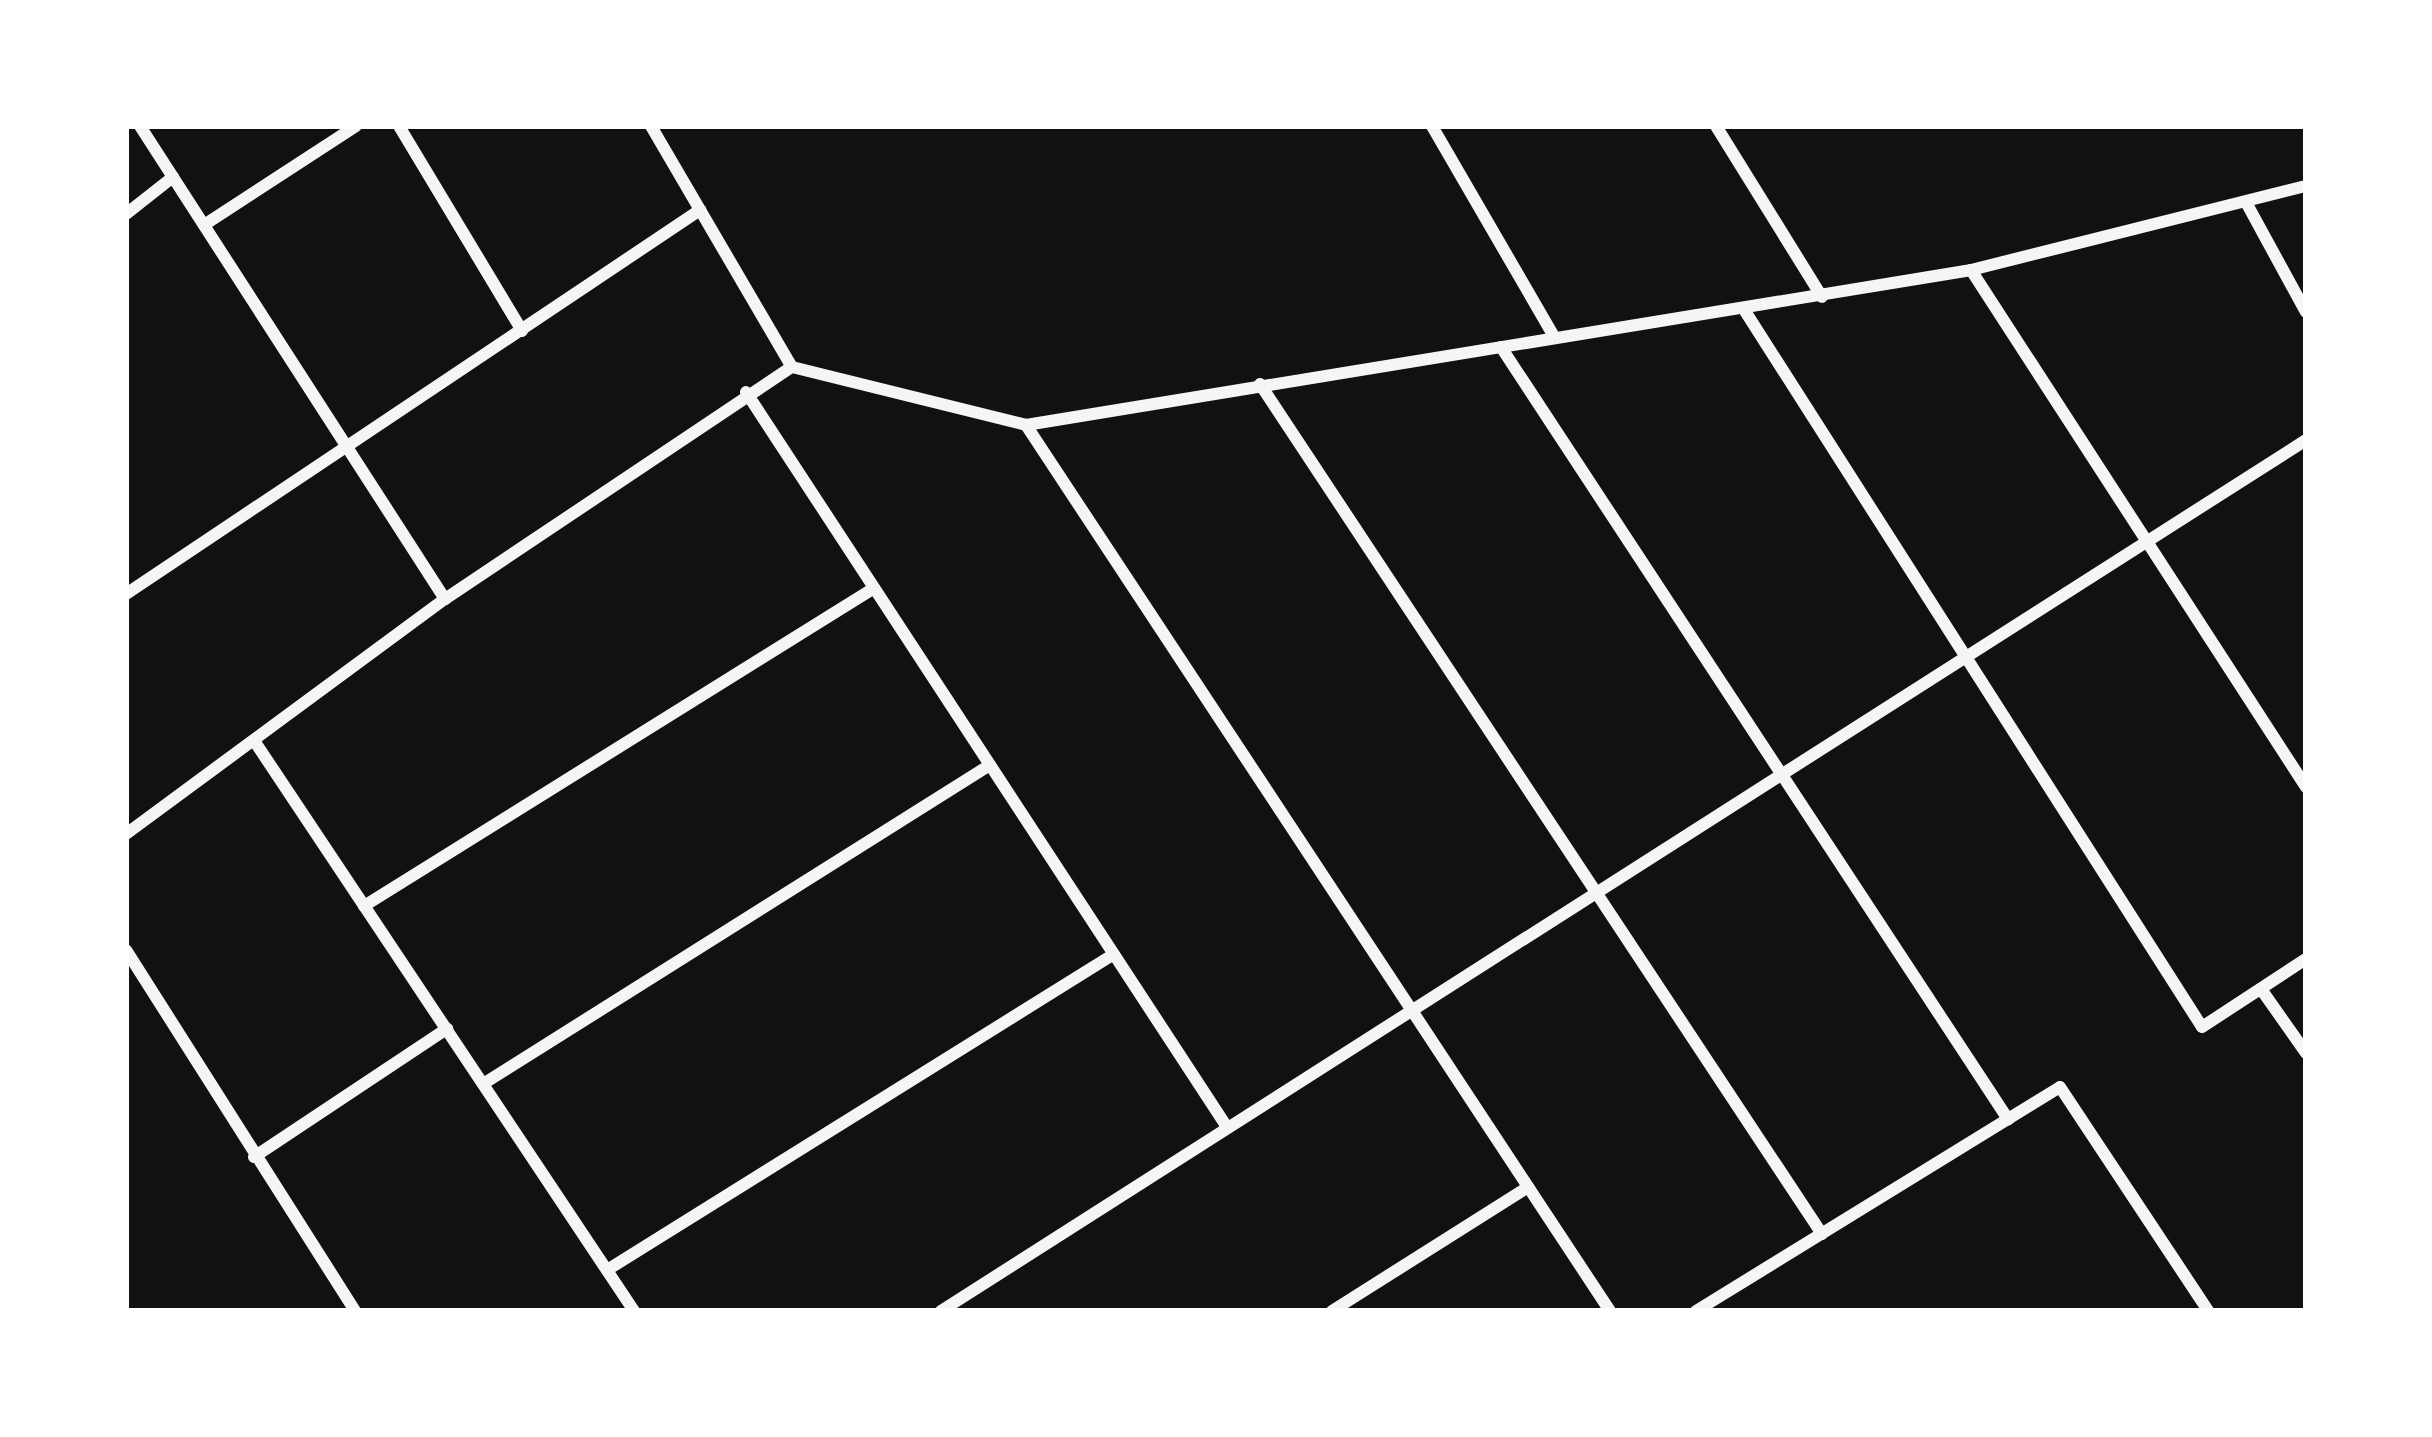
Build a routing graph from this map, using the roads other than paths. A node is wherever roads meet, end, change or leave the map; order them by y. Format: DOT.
graph roads {
  1 [pos="140,126"];
  2 [pos="356,126"];
  3 [pos="400,126"];
  4 [pos="651,126"];
  5 [pos="1432,126"];
  6 [pos="1716,126"];
  7 [pos="173,177"];
  8 [pos="2306,186"];
  9 [pos="2247,204"];
  10 [pos="700,210"];
  11 [pos="126,214"];
  12 [pos="204,225"];
  13 [pos="1971,270"];
  14 [pos="1822,297"];
  15 [pos="1744,310"];
  16 [pos="2306,311"];
  17 [pos="522,331"];
  18 [pos="1555,338"];
  19 [pos="1501,346"];
  20 [pos="792,367"];
  21 [pos="1260,384"];
  22 [pos="746,392"];
  23 [pos="1026,425"];
  24 [pos="2306,440"];
  25 [pos="347,448"];
  26 [pos="2146,540"];
  27 [pos="874,588"];
  28 [pos="126,594"];
  29 [pos="445,599"];
  30 [pos="1965,656"];
  31 [pos="255,742"];
  32 [pos="991,765"];
  33 [pos="1780,773"];
  34 [pos="2306,787"];
  35 [pos="126,834"];
  36 [pos="1596,890"];
  37 [pos="364,906"];
  38 [pos="126,950"];
  39 [pos="1114,954"];
  40 [pos="2306,959"];
  41 [pos="2261,989"];
  42 [pos="1410,1008"];
  43 [pos="447,1029"];
  44 [pos="2306,1053"];
  45 [pos="483,1084"];
  46 [pos="2008,1119"];
  47 [pos="1227,1127"];
  48 [pos="254,1157"];
  49 [pos="1528,1187"];
  50 [pos="1822,1234"];
  51 [pos="607,1270"];
  52 [pos="355,1311"];
  53 [pos="634,1311"];
  54 [pos="940,1311"];
  55 [pos="1332,1311"];
  56 [pos="1610,1311"];
  57 [pos="1696,1311"];
  58 [pos="2208,1311"];
  1 -- 7 [label="street"];
  2 -- 12 [label="street"];
  3 -- 17 [label="street"];
  4 -- 10 [label="street"];
  5 -- 18 [label="street"];
  6 -- 14 [label="street"];
  7 -- 11 [label="street"];
  7 -- 12 [label="street"];
  8 -- 9 [label="street"];
  9 -- 13 [label="street"];
  9 -- 16 [label="street"];
  10 -- 17 [label="street"];
  10 -- 20 [label="street"];
  12 -- 25 [label="street"];
  13 -- 14 [label="street"];
  13 -- 26 [label="street"];
  14 -- 15 [label="street"];
  15 -- 18 [label="street"];
  15 -- 30 [label="street"];
  17 -- 25 [label="street"];
  18 -- 19 [label="street"];
  19 -- 21 [label="street"];
  19 -- 33 [label="street"];
  20 -- 22 [label="street"];
  20 -- 23 [label="street"];
  21 -- 23 [label="street"];
  21 -- 36 [label="street"];
  22 -- 27 [label="street"];
  22 -- 29 [label="street"];
  23 -- 42 [label="street"];
  24 -- 26 [label="street"];
  25 -- 28 [label="street"];
  25 -- 29 [label="street"];
  26 -- 30 [label="street"];
  26 -- 34 [label="street"];
  27 -- 32 [label="street"];
  27 -- 37 [label="street"];
  29 -- 31 [label="street"];
  30 -- 33 [label="street"];
  30 -- 41 [label="street"];
  31 -- 35 [label="street"];
  31 -- 37 [label="street"];
  32 -- 39 [label="street"];
  32 -- 45 [label="street"];
  33 -- 36 [label="street"];
  33 -- 46 [label="street"];
  36 -- 42 [label="street"];
  36 -- 50 [label="street"];
  37 -- 43 [label="street"];
  38 -- 48 [label="street"];
  39 -- 47 [label="street"];
  39 -- 51 [label="street"];
  40 -- 41 [label="street"];
  41 -- 44 [label="street"];
  42 -- 47 [label="street"];
  42 -- 49 [label="street"];
  43 -- 45 [label="street"];
  43 -- 48 [label="street"];
  45 -- 51 [label="street"];
  46 -- 50 [label="street"];
  46 -- 58 [label="street"];
  47 -- 54 [label="street"];
  48 -- 52 [label="street"];
  49 -- 55 [label="street"];
  49 -- 56 [label="street"];
  50 -- 57 [label="street"];
  51 -- 53 [label="street"];
}
